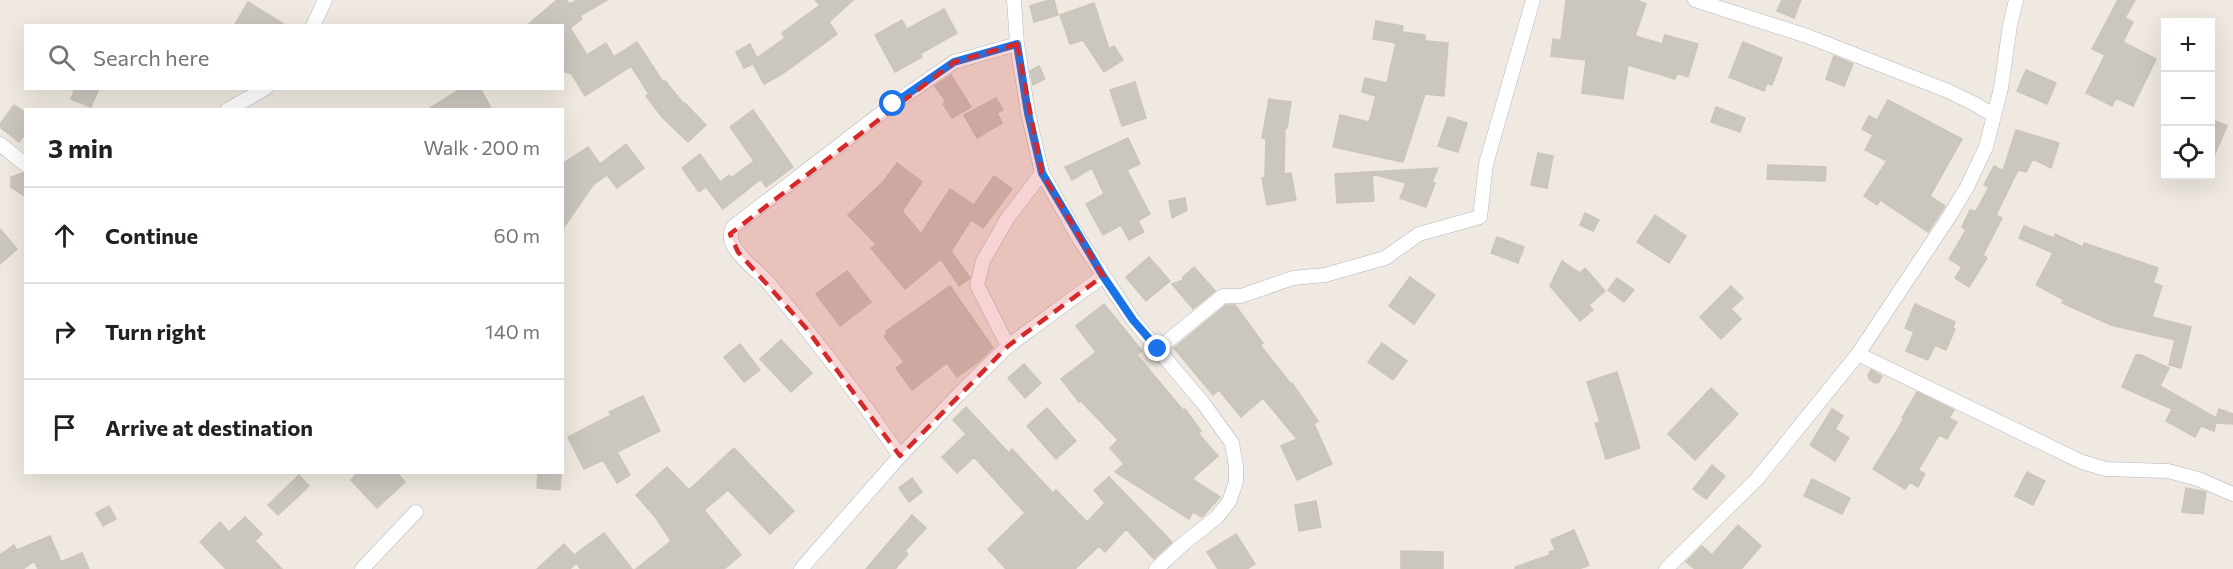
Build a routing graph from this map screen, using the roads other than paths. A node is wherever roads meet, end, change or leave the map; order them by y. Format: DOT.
graph roads {
  1 [pos="325,0"];
  2 [pos="1014,0"];
  3 [pos="1533,0"];
  4 [pos="1695,0"];
  5 [pos="2016,0"];
  6 [pos="314,24"];
  7 [pos="1017,44"];
  8 [pos="262,90"];
  9 [pos="231,108"];
  10 [pos="1993,115"];
  11 [pos="0,144"];
  12 [pos="24,163"];
  13 [pos="1042,173"];
  14 [pos="1103,276"];
  15 [pos="1008,346"];
  16 [pos="1158,349"];
  17 [pos="1858,354"];
  18 [pos="900,456"];
  19 [pos="2233,494"];
  20 [pos="416,512"];
  21 [pos="362,569"];
  22 [pos="801,569"];
  23 [pos="1156,569"];
  24 [pos="1666,569"];
  1 -- 6 [label="street"];
  2 -- 7 [label="street"];
  3 -- 16 [label="street"];
  4 -- 10 [label="street"];
  5 -- 10 [label="street"];
  7 -- 13 [label="street"];
  7 -- 18 [label="street"];
  8 -- 9 [label="street"];
  10 -- 17 [label="street"];
  11 -- 12 [label="street"];
  13 -- 14 [label="street"];
  13 -- 15 [label="street"];
  14 -- 15 [label="street"];
  14 -- 16 [label="street"];
  15 -- 18 [label="street"];
  16 -- 23 [label="street"];
  17 -- 19 [label="street"];
  17 -- 24 [label="street"];
  18 -- 22 [label="street"];
  20 -- 21 [label="street"];
}
